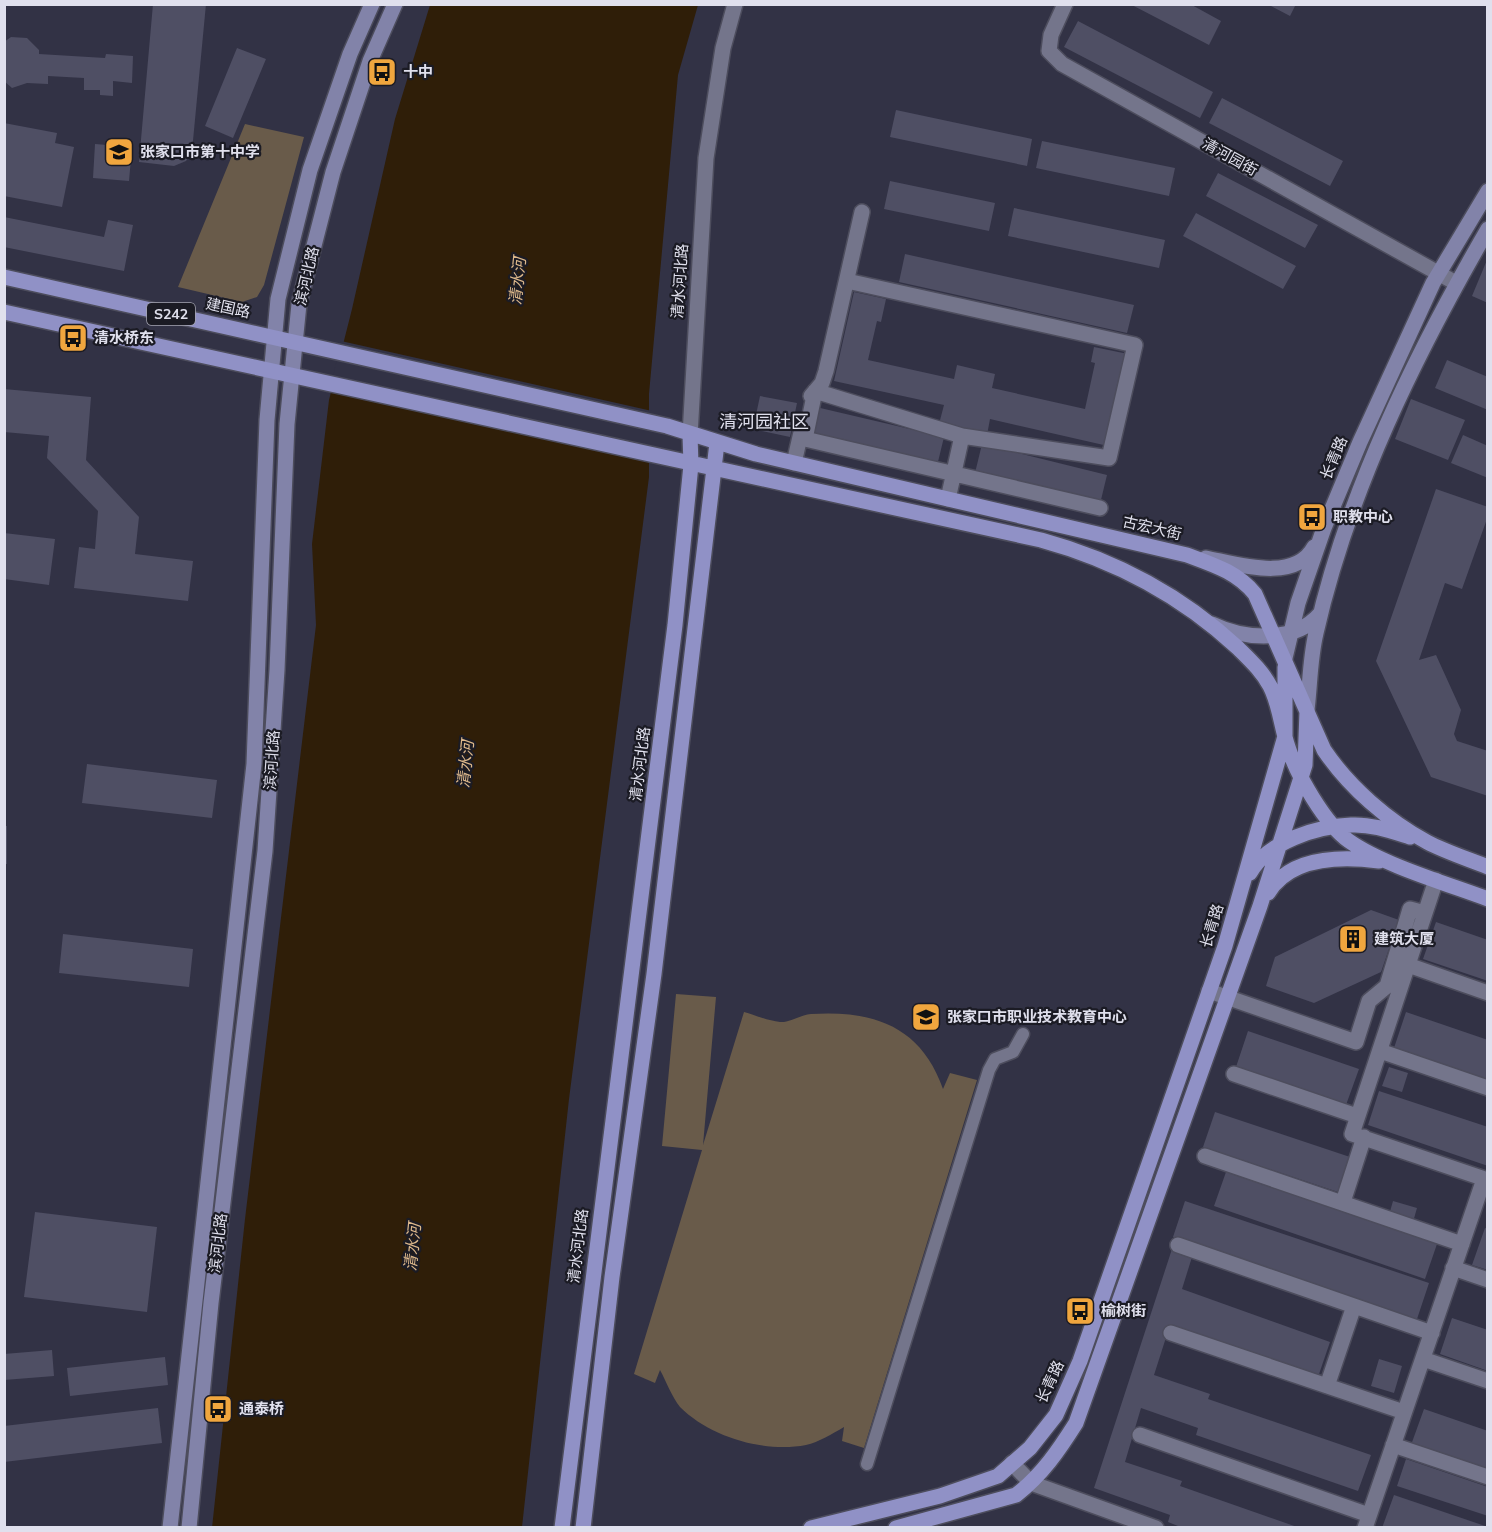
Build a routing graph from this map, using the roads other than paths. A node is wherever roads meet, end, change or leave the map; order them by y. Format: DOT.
graph roads {
  1 [pos="372,4"];
  2 [pos="395,4"];
  3 [pos="735,4"];
  4 [pos="1065,4"];
  5 [pos="1488,191"];
  6 [pos="862,212"];
  7 [pos="1488,229"];
  8 [pos="1439,274"];
  9 [pos="4,277"];
  10 [pos="846,281"];
  11 [pos="1456,283"];
  12 [pos="4,312"];
  13 [pos="273,336"];
  14 [pos="295,340"];
  15 [pos="270,368"];
  16 [pos="290,373"];
  17 [pos="815,391"];
  18 [pos="666,426"];
  19 [pos="690,435"];
  20 [pos="962,436"];
  21 [pos="717,443"];
  22 [pos="794,463"];
  23 [pos="692,465"];
  24 [pos="714,470"];
  25 [pos="954,474"];
  26 [pos="948,499"];
  27 [pos="1100,508"];
  28 [pos="1324,528"];
  29 [pos="1187,555"];
  30 [pos="1321,614"];
  31 [pos="1202,618"];
  32 [pos="1282,633"];
  33 [pos="1285,658"];
  34 [pos="1307,710"];
  35 [pos="1285,736"];
  36 [pos="1301,777"];
  37 [pos="1337,828"];
  38 [pos="1427,842"];
  39 [pos="1279,846"];
  40 [pos="1396,863"];
  41 [pos="1488,867"];
  42 [pos="1436,880"];
  43 [pos="1243,885"];
  44 [pos="1488,899"];
  45 [pos="1260,906"];
  46 [pos="1425,913"];
  47 [pos="1408,965"];
  48 [pos="1209,991"];
  49 [pos="1488,993"];
  50 [pos="1229,998"];
  51 [pos="1023,1034"];
  52 [pos="1380,1051"];
  53 [pos="1234,1074"];
  54 [pos="1488,1088"];
  55 [pos="1358,1116"];
  56 [pos="1364,1137"];
  57 [pos="1205,1156"];
  58 [pos="1486,1179"];
  59 [pos="1343,1203"];
  60 [pos="1462,1244"];
  61 [pos="1178,1245"];
  62 [pos="1453,1268"];
  63 [pos="1488,1280"];
  64 [pos="1353,1306"];
  65 [pos="1432,1333"];
  66 [pos="1171,1334"];
  67 [pos="1423,1359"];
  68 [pos="1488,1381"];
  69 [pos="1327,1386"];
  70 [pos="1404,1412"];
  71 [pos="1140,1435"];
  72 [pos="1393,1445"];
  73 [pos="1012,1463"];
  74 [pos="867,1464"];
  75 [pos="1488,1478"];
  76 [pos="1031,1483"];
  77 [pos="1367,1521"];
  78 [pos="170,1527"];
  79 [pos="189,1527"];
  80 [pos="562,1527"];
  81 [pos="583,1527"];
  82 [pos="811,1527"];
  83 [pos="896,1527"];
  84 [pos="1156,1527"];
  1 -- 13 [label="main road, 滨河北路"];
  2 -- 14 [label="main road, 滨河北路"];
  3 -- 19 [label="street, 清水河北路"];
  4 -- 8 [label="street, 清河园街"];
  5 -- 8 [label="main road, 长青路"];
  6 -- 10 [label="street"];
  7 -- 11 [label="main road"];
  8 -- 11 [label="street, 清河园街"];
  8 -- 28 [label="main road, 长青路"];
  9 -- 13 [label="main road, 建国路 / S242"];
  10 -- 17 [label="street"];
  10 -- 20 [label="street"];
  11 -- 30 [label="main road"];
  12 -- 15 [label="main road, S242"];
  13 -- 14 [label="main road, 建国路 / S242"];
  13 -- 15 [label="main road, 滨河北路"];
  14 -- 16 [label="main road, 滨河北路"];
  14 -- 18 [label="main road, 建国路 / S242"];
  15 -- 16 [label="main road, S242"];
  15 -- 78 [label="main road, 滨河北路"];
  16 -- 23 [label="main road, S242"];
  16 -- 79 [label="main road, 滨河北路"];
  17 -- 20 [label="street"];
  17 -- 22 [label="street"];
  17 -- 25 [label="street"];
  18 -- 19 [label="main road, 古宏大街"];
  19 -- 21 [label="main road, 古宏大街"];
  19 -- 23 [label="main road, 清水河北路"];
  20 -- 25 [label="street"];
  21 -- 22 [label="main road, 古宏大街"];
  21 -- 24 [label="main road"];
  22 -- 26 [label="main road, 古宏大街"];
  23 -- 24 [label="main road"];
  23 -- 80 [label="main road, 清水河北路"];
  24 -- 31 [label="main road"];
  24 -- 81 [label="main road"];
  25 -- 26 [label="street"];
  25 -- 27 [label="street"];
  26 -- 29 [label="main road, 古宏大街"];
  28 -- 29 [label="main road"];
  28 -- 32 [label="main road, 长青路"];
  29 -- 32 [label="main road, 古宏大街"];
  30 -- 32 [label="main road"];
  30 -- 34 [label="main road"];
  31 -- 32 [label="main road"];
  31 -- 35 [label="main road"];
  32 -- 33 [label="main road, 古宏大街"];
  33 -- 34 [label="main road, 古宏大街"];
  33 -- 35 [label="main road, 长青路"];
  34 -- 36 [label="main road"];
  34 -- 38 [label="main road, 古宏大街"];
  35 -- 36 [label="main road"];
  35 -- 43 [label="main road, 长青路"];
  36 -- 37 [label="main road"];
  36 -- 39 [label="main road"];
  37 -- 38 [label="main road"];
  37 -- 39 [label="main road"];
  37 -- 40 [label="main road"];
  38 -- 41 [label="main road, 古宏大街"];
  39 -- 43 [label="main road"];
  39 -- 45 [label="main road"];
  40 -- 42 [label="main road"];
  40 -- 45 [label="main road"];
  42 -- 44 [label="main road"];
  42 -- 46 [label="street"];
  43 -- 48 [label="main road, 长青路"];
  45 -- 50 [label="main road"];
  46 -- 47 [label="street"];
  46 -- 50 [label="street"];
  47 -- 49 [label="street"];
  47 -- 52 [label="street"];
  48 -- 50 [label="street"];
  48 -- 73 [label="main road, 长青路"];
  50 -- 76 [label="main road"];
  51 -- 74 [label="street"];
  52 -- 54 [label="street"];
  52 -- 55 [label="street"];
  53 -- 55 [label="street"];
  55 -- 56 [label="street"];
  56 -- 58 [label="street"];
  56 -- 59 [label="street"];
  57 -- 59 [label="street"];
  58 -- 60 [label="street"];
  59 -- 60 [label="street"];
  60 -- 62 [label="street"];
  61 -- 64 [label="street"];
  62 -- 63 [label="street"];
  62 -- 65 [label="street"];
  64 -- 65 [label="street"];
  64 -- 69 [label="street"];
  65 -- 67 [label="street"];
  66 -- 69 [label="street"];
  67 -- 68 [label="street"];
  67 -- 70 [label="street"];
  69 -- 70 [label="street"];
  70 -- 72 [label="street"];
  71 -- 77 [label="street"];
  72 -- 75 [label="street"];
  72 -- 77 [label="street"];
  73 -- 76 [label="street"];
  73 -- 82 [label="main road, 长青路"];
  76 -- 83 [label="main road"];
  76 -- 84 [label="street"];
}
